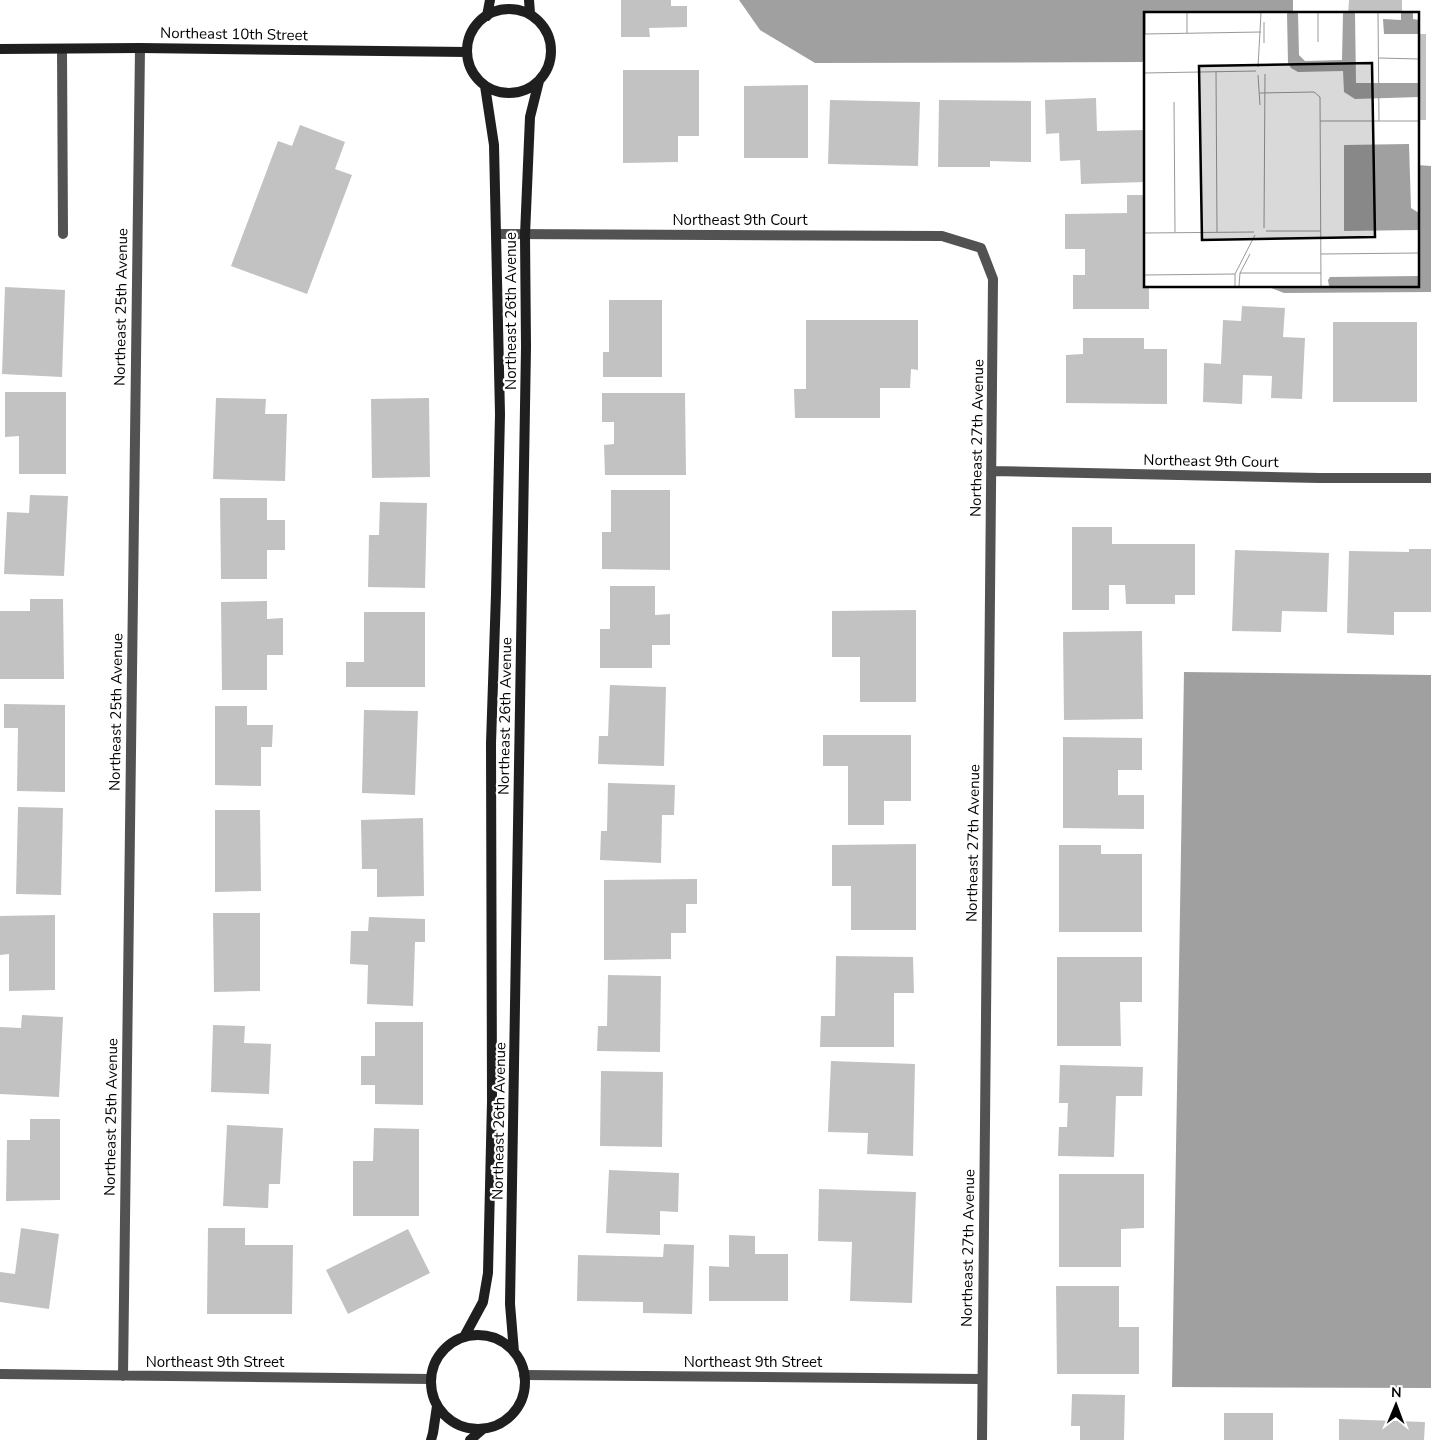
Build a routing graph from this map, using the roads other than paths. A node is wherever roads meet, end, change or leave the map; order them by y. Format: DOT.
graph roads {
  1 [pos="490,0"];
  2 [pos="529,0"];
  3 [pos="530,13"];
  4 [pos="486,16"];
  5 [pos="140,48"];
  6 [pos="0,49"];
  7 [pos="62,49"];
  8 [pos="467,52"];
  9 [pos="540,80"];
  10 [pos="485,86"];
  11 [pos="63,234"];
  12 [pos="496,234"];
  13 [pos="525,235"];
  14 [pos="982,248"];
  15 [pos="991,470"];
  16 [pos="1431,478"];
  17 [pos="464,1337"];
  18 [pos="514,1352"];
  19 [pos="0,1374"];
  20 [pos="524,1375"];
  21 [pos="123,1376"];
  22 [pos="430,1379"];
  23 [pos="982,1379"];
  24 [pos="437,1406"];
  25 [pos="483,1429"];
  26 [pos="431,1440"];
  27 [pos="470,1440"];
  28 [pos="982,1440"];
  1 -- 4 [label="street"];
  2 -- 3 [label="street"];
  3 -- 4 [label="street"];
  3 -- 9 [label="street"];
  4 -- 8 [label="street"];
  5 -- 7 [label="street, Northeast 10th Street"];
  5 -- 8 [label="street, Northeast 10th Street"];
  5 -- 21 [label="street, Northeast 25th Avenue"];
  6 -- 7 [label="street, Northeast 10th Street"];
  7 -- 11 [label="street"];
  8 -- 10 [label="street"];
  9 -- 10 [label="street"];
  9 -- 13 [label="street, Northeast 26th Avenue"];
  10 -- 12 [label="street, Northeast 26th Avenue"];
  12 -- 13 [label="street, Northeast 9th Court"];
  12 -- 17 [label="street, Northeast 26th Avenue"];
  13 -- 14 [label="street, Northeast 9th Court"];
  13 -- 18 [label="street, Northeast 26th Avenue"];
  14 -- 15 [label="street, Northeast 27th Avenue"];
  15 -- 16 [label="street, Northeast 9th Court"];
  15 -- 23 [label="street, Northeast 27th Avenue"];
  17 -- 18 [label="street"];
  17 -- 22 [label="street"];
  18 -- 20 [label="street"];
  19 -- 21 [label="street, Northeast 9th Street"];
  20 -- 23 [label="street, Northeast 9th Street"];
  20 -- 25 [label="street"];
  21 -- 22 [label="street, Northeast 9th Street"];
  22 -- 24 [label="street"];
  23 -- 28 [label="street, Northeast 27th Avenue"];
  24 -- 25 [label="street"];
  24 -- 26 [label="street"];
  25 -- 27 [label="street"];
}
